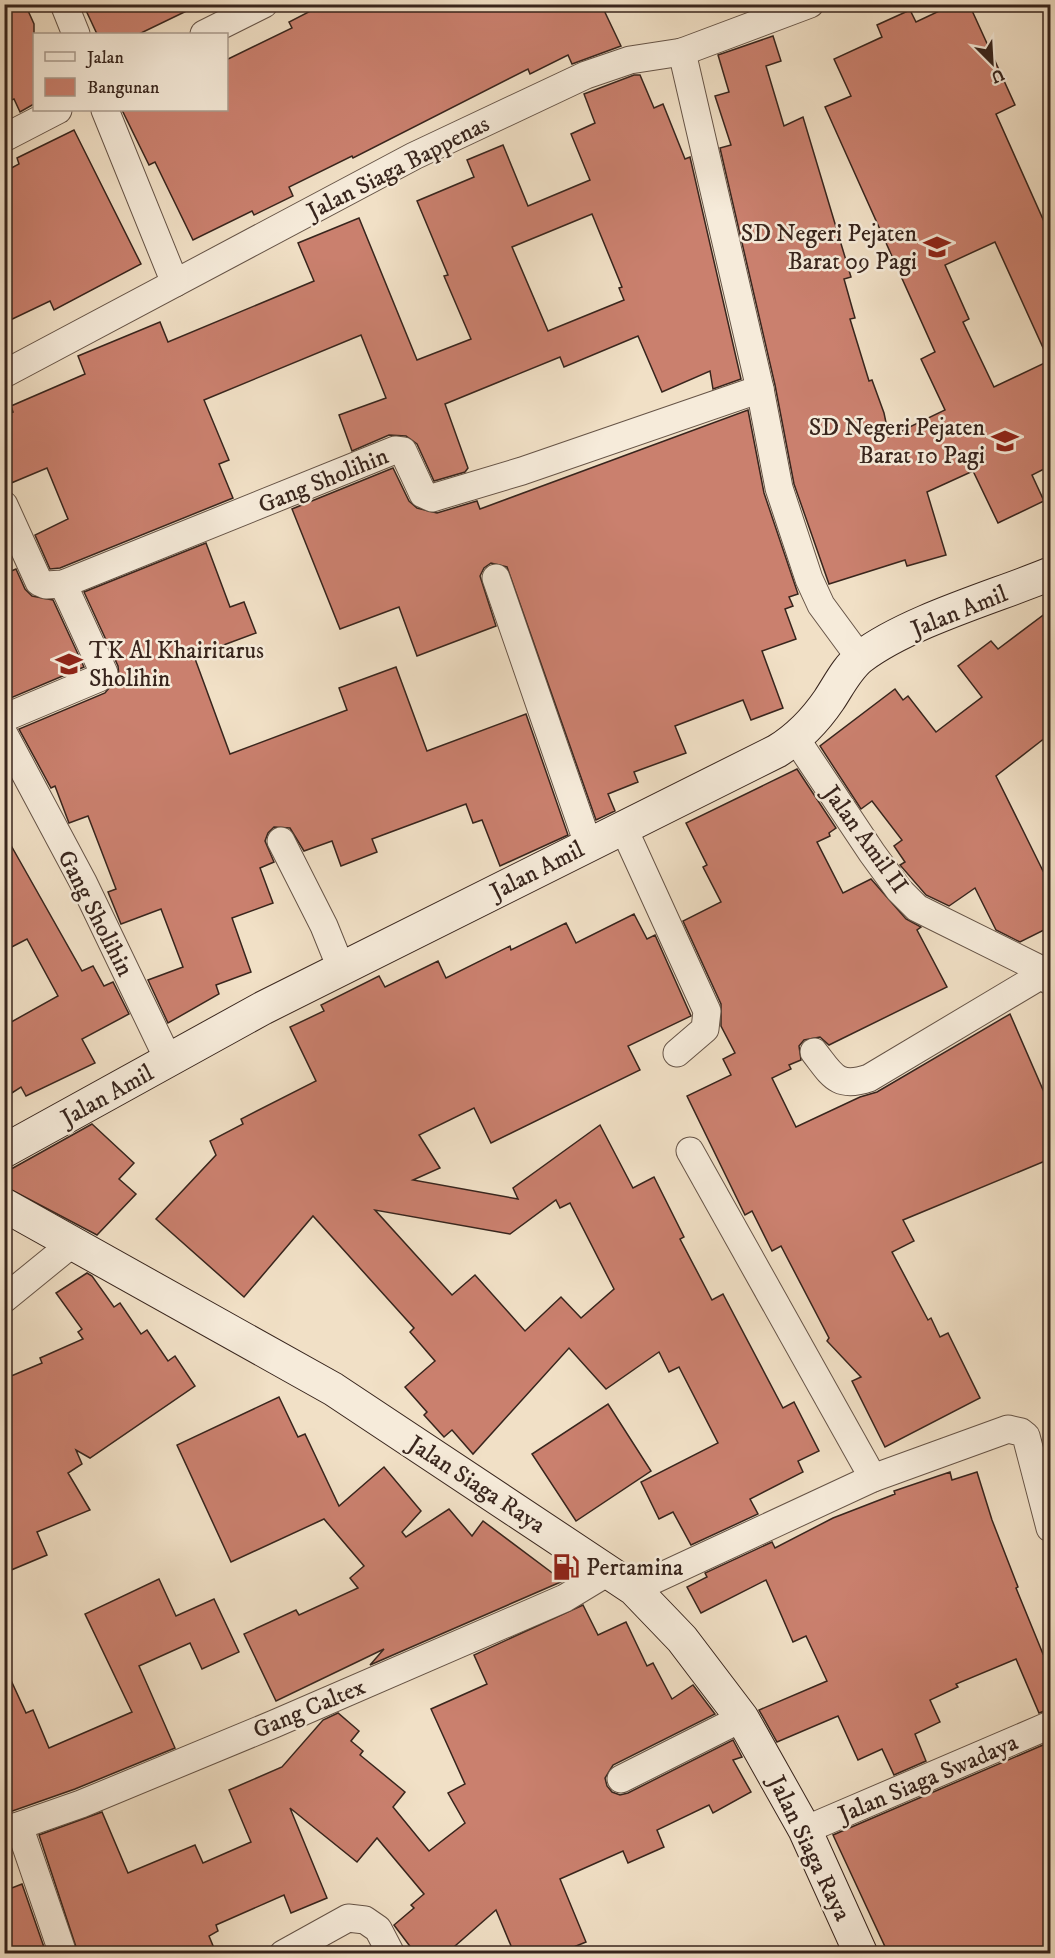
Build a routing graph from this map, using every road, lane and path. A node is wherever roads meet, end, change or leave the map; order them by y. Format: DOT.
graph roads {
  1 [pos="64,4"];
  2 [pos="264,4"];
  3 [pos="810,4"];
  4 [pos="76,33"];
  5 [pos="206,33"];
  6 [pos="682,52"];
  7 [pos="56,111"];
  8 [pos="105,111"];
  9 [pos="4,138"];
  10 [pos="175,283"];
  11 [pos="4,374"];
  12 [pos="760,389"];
  13 [pos="4,504"];
  14 [pos="1050,574"];
  15 [pos="496,578"];
  16 [pos="63,584"];
  17 [pos="860,658"];
  18 [pos="4,718"];
  19 [pos="4,734"];
  20 [pos="796,739"];
  21 [pos="623,827"];
  22 [pos="281,841"];
  23 [pos="588,844"];
  24 [pos="341,968"];
  25 [pos="1049,975"];
  26 [pos="814,1052"];
  27 [pos="677,1053"];
  28 [pos="169,1061"];
  29 [pos="4,1151"];
  30 [pos="690,1151"];
  31 [pos="4,1205"];
  32 [pos="74,1242"];
  33 [pos="4,1299"];
  34 [pos="873,1478"];
  35 [pos="1050,1528"];
  36 [pos="621,1580"];
  37 [pos="742,1718"];
  38 [pos="1050,1725"];
  39 [pos="621,1779"];
  40 [pos="12,1828"];
  41 [pos="805,1830"];
  42 [pos="63,1953"];
  43 [pos="283,1953"];
  44 [pos="392,1953"];
  45 [pos="861,1953"];
  1 -- 4 [label="street"];
  2 -- 5 [label="street"];
  3 -- 6 [label="street, Jalan Siaga Bappenas"];
  6 -- 10 [label="street, Jalan Siaga Bappenas"];
  6 -- 12 [label="street"];
  7 -- 9 [label="street"];
  8 -- 10 [label="street"];
  10 -- 11 [label="street, Jalan Siaga Bappenas"];
  12 -- 16 [label="street, Gang Sholihin"];
  12 -- 17 [label="street"];
  13 -- 16 [label="street"];
  14 -- 17 [label="street, Jalan Amil"];
  15 -- 23 [label="street"];
  16 -- 18 [label="street"];
  17 -- 20 [label="street, Jalan Amil"];
  19 -- 28 [label="street, Gang Sholihin"];
  20 -- 21 [label="street, Jalan Amil"];
  20 -- 25 [label="street, Jalan Amil II"];
  21 -- 23 [label="street, Jalan Amil"];
  21 -- 27 [label="street"];
  22 -- 24 [label="street"];
  23 -- 24 [label="street, Jalan Amil"];
  24 -- 28 [label="street, Jalan Amil"];
  25 -- 26 [label="street"];
  28 -- 29 [label="street, Jalan Amil"];
  30 -- 34 [label="street"];
  31 -- 32 [label="street, Jalan Siaga Raya"];
  32 -- 33 [label="street"];
  32 -- 36 [label="street, Jalan Siaga Raya"];
  34 -- 35 [label="street, Gang Caltex"];
  34 -- 36 [label="street, Gang Caltex"];
  36 -- 37 [label="street, Jalan Siaga Raya"];
  36 -- 40 [label="street, Gang Caltex"];
  37 -- 39 [label="street"];
  37 -- 41 [label="street, Jalan Siaga Raya"];
  38 -- 41 [label="street, Jalan Siaga Swadaya"];
  40 -- 42 [label="street"];
  41 -- 45 [label="street, Jalan Siaga Raya"];
  43 -- 44 [label="street"];
}
